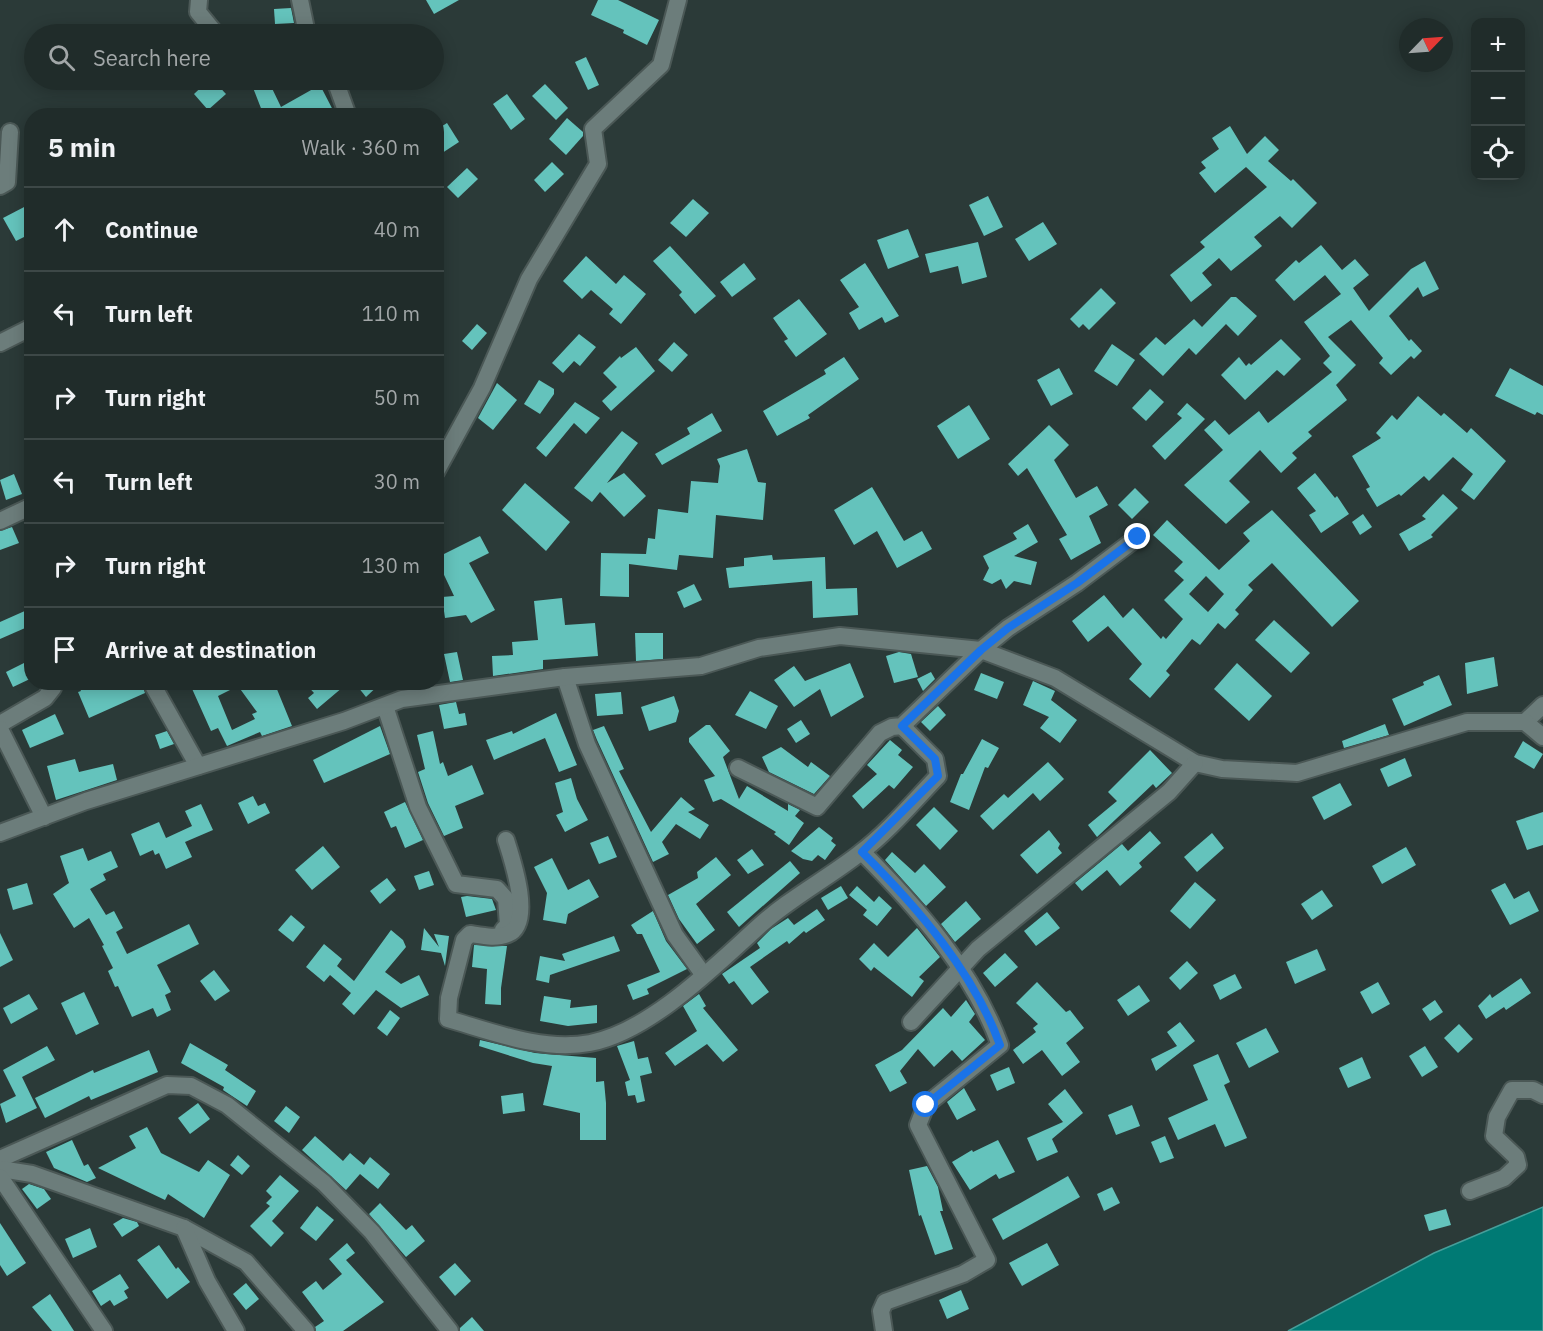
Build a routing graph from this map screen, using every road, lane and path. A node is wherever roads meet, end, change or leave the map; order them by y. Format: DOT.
graph roads {
  1 [pos="199,0"];
  2 [pos="300,0"];
  3 [pos="678,0"];
  4 [pos="208,24"];
  5 [pos="305,24"];
  6 [pos="339,90"];
  7 [pos="345,108"];
  8 [pos="10,132"];
  9 [pos="0,186"];
  10 [pos="24,331"];
  11 [pos="0,344"];
  12 [pos="444,457"];
  13 [pos="24,510"];
  14 [pos="0,521"];
  15 [pos="1138,537"];
  16 [pos="981,650"];
  17 [pos="565,677"];
  18 [pos="51,690"];
  19 [pos="155,690"];
  20 [pos="407,690"];
  21 [pos="402,699"];
  22 [pos="385,705"];
  23 [pos="1543,705"];
  24 [pos="1525,722"];
  25 [pos="0,724"];
  26 [pos="902,726"];
  27 [pos="0,729"];
  28 [pos="1543,737"];
  29 [pos="1195,763"];
  30 [pos="198,766"];
  31 [pos="738,768"];
  32 [pos="44,817"];
  33 [pos="0,833"];
  34 [pos="506,840"];
  35 [pos="862,852"];
  36 [pos="496,938"];
  37 [pos="959,968"];
  38 [pos="704,974"];
  39 [pos="911,1022"];
  40 [pos="1543,1095"];
  41 [pos="0,1159"];
  42 [pos="0,1169"];
  43 [pos="0,1177"];
  44 [pos="1470,1191"];
  45 [pos="184,1228"];
  46 [pos="104,1331"];
  47 [pos="236,1331"];
  48 [pos="306,1331"];
  49 [pos="450,1331"];
  50 [pos="884,1331"];
  1 -- 4 [label="street"];
  2 -- 5 [label="street"];
  3 -- 12 [label="street"];
  6 -- 7 [label="street"];
  8 -- 9 [label="street"];
  10 -- 11 [label="street"];
  13 -- 14 [label="street"];
  15 -- 16 [label="street"];
  16 -- 17 [label="street"];
  16 -- 26 [label="street"];
  16 -- 29 [label="street"];
  17 -- 21 [label="street"];
  17 -- 38 [label="street"];
  18 -- 25 [label="street"];
  19 -- 30 [label="street"];
  20 -- 21 [label="street"];
  21 -- 22 [label="street"];
  22 -- 30 [label="street"];
  22 -- 36 [label="street"];
  23 -- 24 [label="street"];
  24 -- 28 [label="street"];
  24 -- 29 [label="street"];
  26 -- 31 [label="street"];
  26 -- 35 [label="street"];
  27 -- 32 [label="street"];
  29 -- 37 [label="street"];
  30 -- 32 [label="street"];
  32 -- 33 [label="street"];
  34 -- 36 [label="street"];
  35 -- 37 [label="street"];
  35 -- 38 [label="street"];
  36 -- 38 [label="street"];
  37 -- 39 [label="street"];
  37 -- 50 [label="street"];
  40 -- 44 [label="street"];
  41 -- 49 [label="street"];
  42 -- 45 [label="street"];
  43 -- 46 [label="street"];
  45 -- 47 [label="street"];
  45 -- 48 [label="street"];
}
